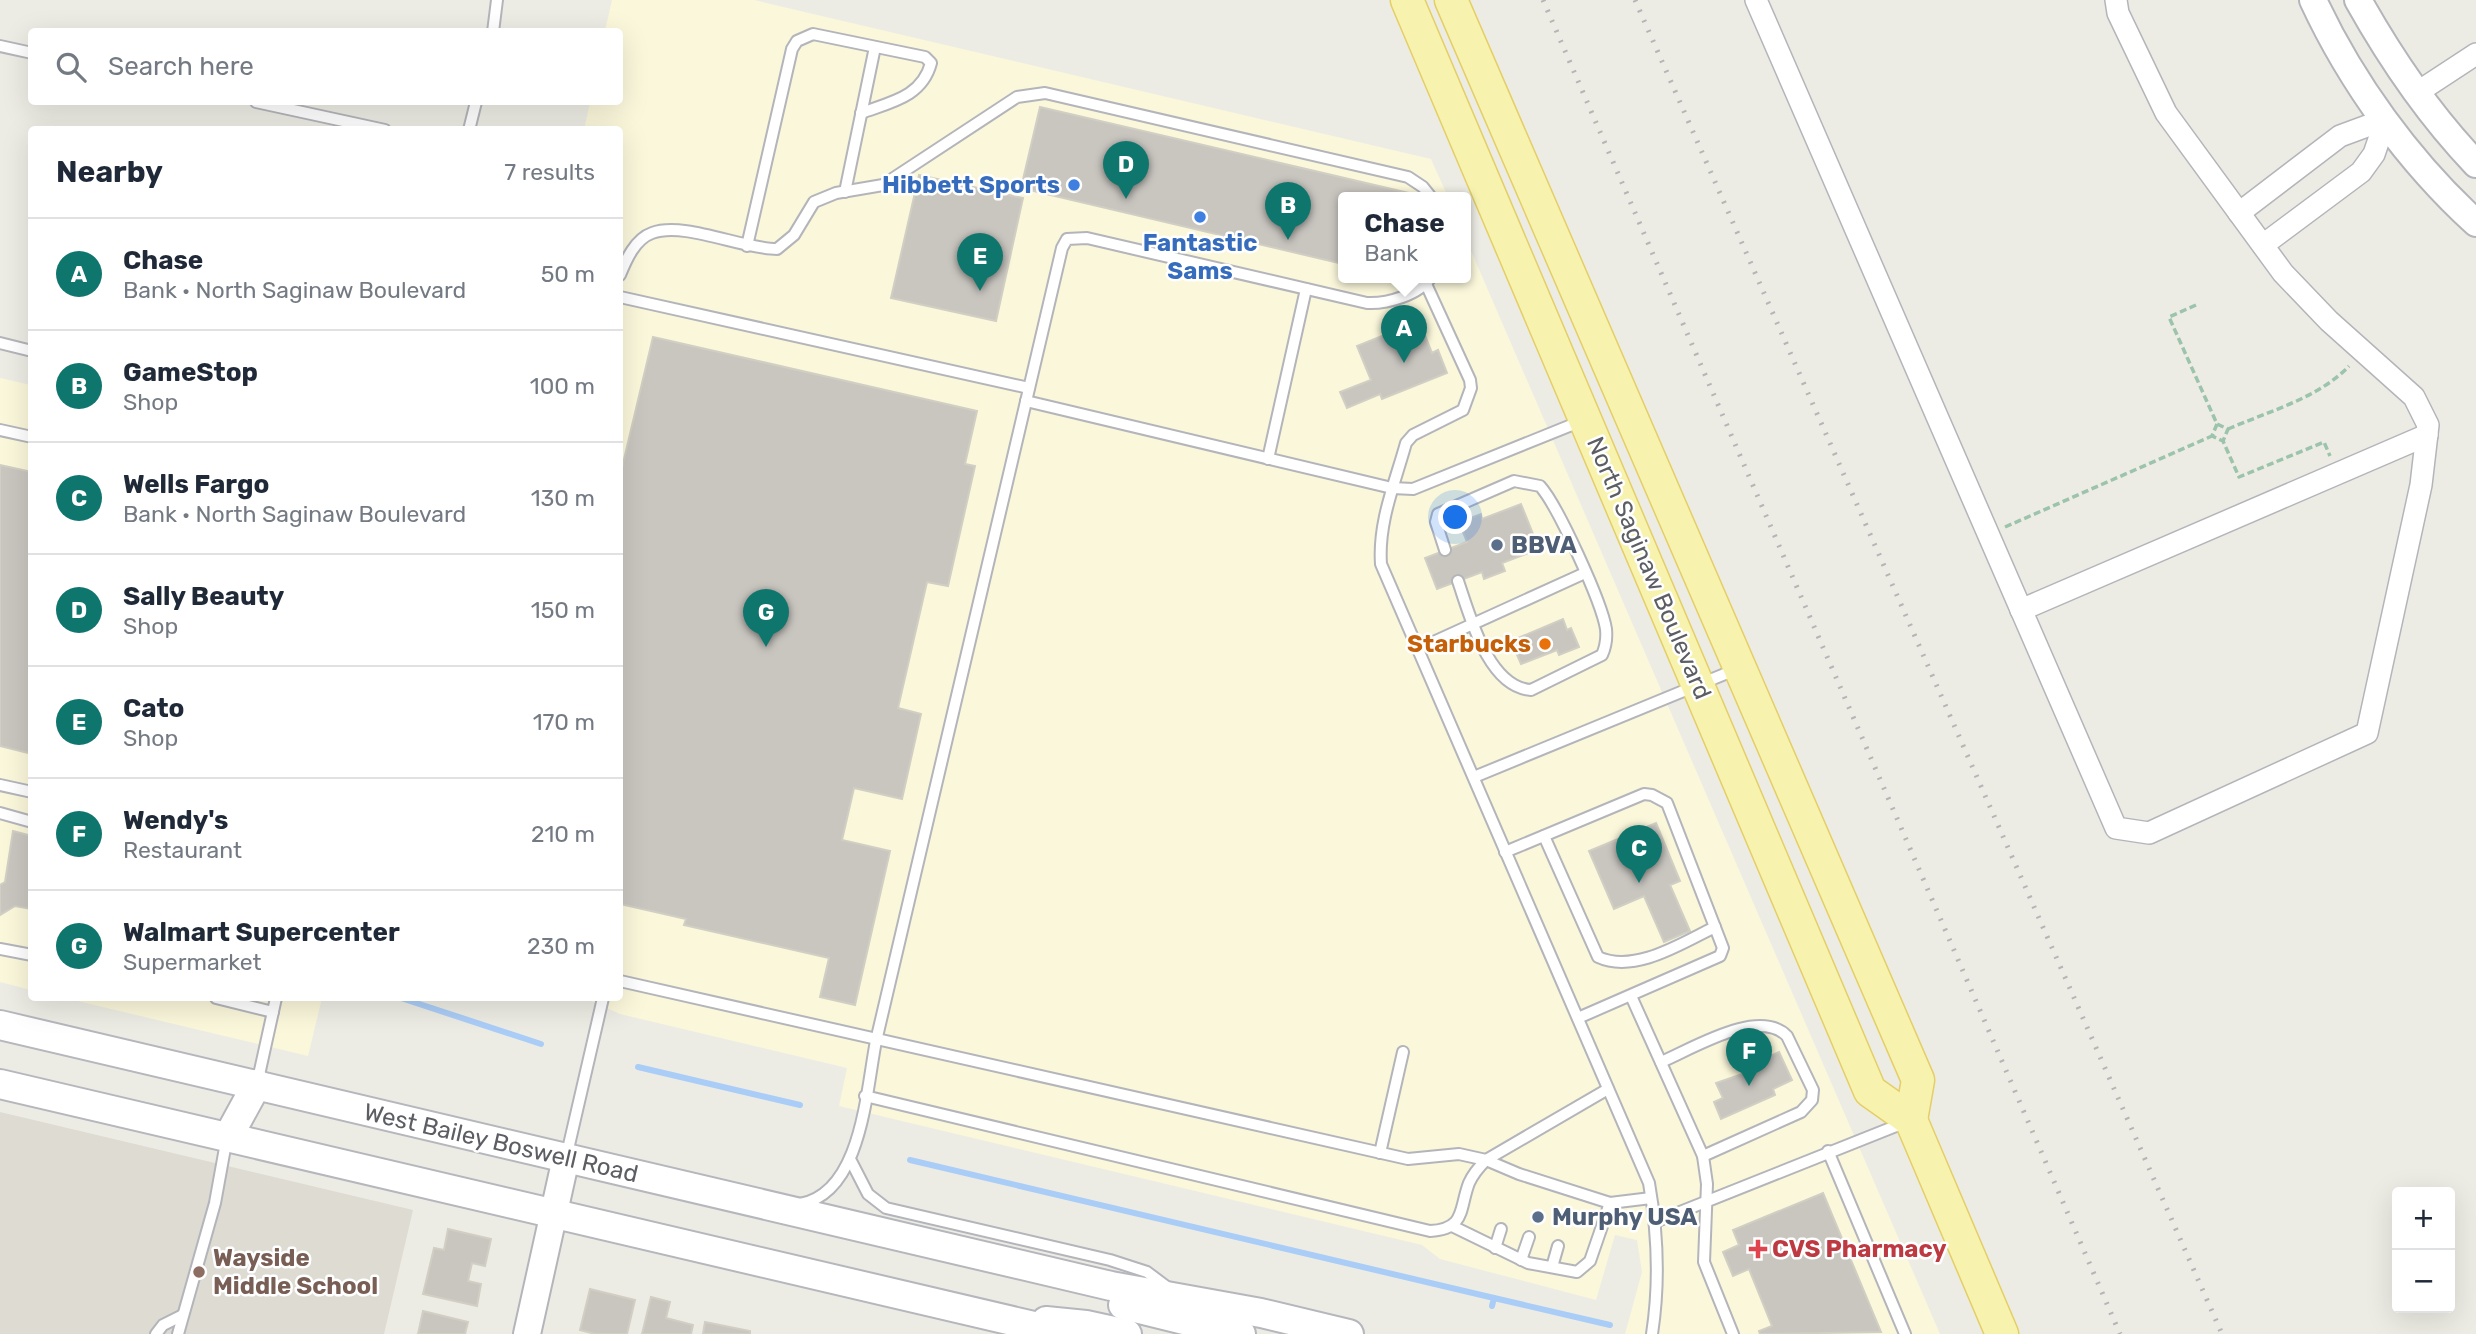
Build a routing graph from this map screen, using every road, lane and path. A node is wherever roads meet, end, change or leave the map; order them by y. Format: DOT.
graph roads {
  1 [pos="497,0"];
  2 [pos="1407,0"];
  3 [pos="1451,0"];
  4 [pos="1756,0"];
  5 [pos="2116,0"];
  6 [pos="2313,0"];
  7 [pos="2358,0"];
  8 [pos="494,28"];
  9 [pos="0,46"];
  10 [pos="875,47"];
  11 [pos="28,52"];
  12 [pos="2476,54"];
  13 [pos="2418,92"];
  14 [pos="270,105"];
  15 [pos="475,105"];
  16 [pos="861,113"];
  17 [pos="2386,119"];
  18 [pos="367,126"];
  19 [pos="470,126"];
  20 [pos="2476,164"];
  21 [pos="845,191"];
  22 [pos="1427,192"];
  23 [pos="2239,213"];
  24 [pos="2476,223"];
  25 [pos="2263,245"];
  26 [pos="747,246"];
  27 [pos="623,269"];
  28 [pos="1424,283"];
  29 [pos="1429,283"];
  30 [pos="1306,289"];
  31 [pos="623,298"];
  32 [pos="2196,305"];
  33 [pos="0,344"];
  34 [pos="28,350"];
  35 [pos="2362,351"];
  36 [pos="1030,388"];
  37 [pos="1026,401"];
  38 [pos="1587,419"];
  39 [pos="2217,424"];
  40 [pos="2228,429"];
  41 [pos="0,430"];
  42 [pos="2427,435"];
  43 [pos="28,436"];
  44 [pos="2212,436"];
  45 [pos="2223,441"];
  46 [pos="1268,459"];
  47 [pos="2337,474"];
  48 [pos="1392,488"];
  49 [pos="1988,534"];
  50 [pos="1445,550"];
  51 [pos="1585,573"];
  52 [pos="1458,581"];
  53 [pos="2021,610"];
  54 [pos="1472,622"];
  55 [pos="1418,649"];
  56 [pos="1740,668"];
  57 [pos="1698,685"];
  58 [pos="1474,777"];
  59 [pos="0,785"];
  60 [pos="28,791"];
  61 [pos="0,813"];
  62 [pos="28,821"];
  63 [pos="1544,836"];
  64 [pos="1505,852"];
  65 [pos="1715,927"];
  66 [pos="0,949"];
  67 [pos="28,954"];
  68 [pos="623,982"];
  69 [pos="1631,996"];
  70 [pos="228,1001"];
  71 [pos="275,1001"];
  72 [pos="602,1001"];
  73 [pos="273,1012"];
  74 [pos="1578,1018"];
  75 [pos="0,1024"];
  76 [pos="876,1041"];
  77 [pos="1403,1052"];
  78 [pos="1661,1062"];
  79 [pos="0,1084"];
  80 [pos="257,1084"];
  81 [pos="1608,1089"];
  82 [pos="865,1096"];
  83 [pos="1911,1120"];
  84 [pos="228,1137"];
  85 [pos="1828,1152"];
  86 [pos="1380,1153"];
  87 [pos="1703,1156"];
  88 [pos="566,1158"];
  89 [pos="1486,1160"];
  90 [pos="851,1161"];
  91 [pos="1519,1174"];
  92 [pos="1547,1183"];
  93 [pos="1514,1187"];
  94 [pos="1575,1191"];
  95 [pos="1543,1195"];
  96 [pos="1651,1198"];
  97 [pos="1705,1202"];
  98 [pos="1571,1203"];
  99 [pos="1610,1203"];
  100 [pos="776,1208"];
  101 [pos="554,1214"];
  102 [pos="1655,1222"];
  103 [pos="1452,1226"];
  104 [pos="1502,1229"];
  105 [pos="1528,1237"];
  106 [pos="1558,1246"];
  107 [pos="1495,1248"];
  108 [pos="1002,1260"];
  109 [pos="1521,1260"];
  110 [pos="1552,1268"];
  111 [pos="1183,1298"];
  112 [pos="991,1315"];
  113 [pos="181,1316"];
  114 [pos="156,1334"];
  115 [pos="178,1334"];
  116 [pos="527,1334"];
  117 [pos="1068,1334"];
  118 [pos="1127,1334"];
  119 [pos="1241,1334"];
  120 [pos="1349,1334"];
  121 [pos="1652,1334"];
  122 [pos="1732,1334"];
  123 [pos="1906,1334"];
  124 [pos="2002,1334"];
  1 -- 8 [label="lane"];
  2 -- 38 [label="main road, North Saginaw Boulevard"];
  3 -- 56 [label="main road, North Saginaw Boulevard"];
  4 -- 49 [label="street"];
  5 -- 23 [label="street"];
  6 -- 17 [label="street"];
  7 -- 13 [label="street"];
  9 -- 11 [label="lane"];
  10 -- 16 [label="lane"];
  10 -- 16 [label="lane"];
  10 -- 26 [label="lane"];
  12 -- 13 [label="street"];
  13 -- 17 [label="street"];
  13 -- 20 [label="street"];
  14 -- 18 [label="lane"];
  15 -- 19 [label="lane"];
  16 -- 21 [label="lane"];
  17 -- 23 [label="street"];
  17 -- 24 [label="street"];
  17 -- 25 [label="street"];
  21 -- 22 [label="lane"];
  21 -- 26 [label="lane"];
  23 -- 25 [label="street"];
  25 -- 35 [label="street"];
  26 -- 27 [label="lane"];
  28 -- 30 [label="lane"];
  29 -- 48 [label="lane"];
  30 -- 36 [label="lane"];
  30 -- 46 [label="lane"];
  31 -- 36 [label="lane"];
  32 -- 39 [label="path"];
  33 -- 34 [label="lane"];
  35 -- 40 [label="path"];
  35 -- 42 [label="street"];
  36 -- 37 [label="lane"];
  37 -- 46 [label="lane"];
  37 -- 76 [label="lane"];
  38 -- 48 [label="lane"];
  38 -- 57 [label="main road, North Saginaw Boulevard"];
  39 -- 40 [label="path"];
  39 -- 44 [label="path"];
  40 -- 45 [label="path"];
  41 -- 43 [label="lane"];
  42 -- 47 [label="street"];
  42 -- 53 [label="street"];
  44 -- 45 [label="path"];
  44 -- 49 [label="path"];
  45 -- 47 [label="path"];
  46 -- 48 [label="lane"];
  47 -- 53 [label="street"];
  48 -- 55 [label="lane"];
  49 -- 53 [label="street"];
  50 -- 51 [label="lane"];
  51 -- 54 [label="lane"];
  51 -- 54 [label="lane"];
  52 -- 54 [label="lane"];
  54 -- 55 [label="lane"];
  55 -- 58 [label="lane"];
  56 -- 57 [label="lane"];
  56 -- 83 [label="main road, North Saginaw Boulevard"];
  57 -- 58 [label="lane"];
  57 -- 83 [label="main road, North Saginaw Boulevard"];
  58 -- 64 [label="lane"];
  59 -- 60 [label="lane"];
  61 -- 62 [label="lane"];
  63 -- 64 [label="lane"];
  63 -- 65 [label="lane"];
  63 -- 65 [label="lane"];
  64 -- 74 [label="lane"];
  65 -- 69 [label="lane"];
  66 -- 67 [label="lane"];
  68 -- 76 [label="lane"];
  69 -- 74 [label="lane"];
  69 -- 78 [label="lane"];
  70 -- 73 [label="lane"];
  71 -- 73 [label="lane"];
  72 -- 88 [label="lane"];
  73 -- 80 [label="lane"];
  74 -- 81 [label="lane"];
  75 -- 80 [label="main road, West Bailey Boswell Road"];
  76 -- 82 [label="lane"];
  76 -- 86 [label="lane"];
  77 -- 86 [label="lane"];
  78 -- 87 [label="lane"];
  78 -- 87 [label="lane"];
  79 -- 84 [label="main road"];
  80 -- 84 [label="main road"];
  80 -- 88 [label="main road, West Bailey Boswell Road"];
  81 -- 89 [label="lane"];
  81 -- 96 [label="lane"];
  82 -- 90 [label="lane"];
  82 -- 103 [label="lane"];
  83 -- 85 [label="lane"];
  83 -- 124 [label="main road"];
  84 -- 101 [label="main road"];
  84 -- 113 [label="lane"];
  85 -- 97 [label="lane"];
  85 -- 123 [label="lane"];
  86 -- 89 [label="lane"];
  87 -- 97 [label="lane"];
  88 -- 100 [label="main road, West Bailey Boswell Road"];
  88 -- 101 [label="street"];
  89 -- 91 [label="lane"];
  89 -- 103 [label="lane"];
  90 -- 100 [label="lane"];
  90 -- 111 [label="lane"];
  91 -- 92 [label="lane"];
  91 -- 93 [label="lane"];
  92 -- 94 [label="lane"];
  92 -- 95 [label="lane"];
  94 -- 98 [label="lane"];
  94 -- 99 [label="lane"];
  96 -- 99 [label="lane"];
  96 -- 102 [label="lane"];
  97 -- 102 [label="lane"];
  97 -- 122 [label="lane"];
  99 -- 110 [label="lane"];
  100 -- 108 [label="main road, West Bailey Boswell Road"];
  101 -- 112 [label="main road"];
  101 -- 116 [label="street"];
  102 -- 121 [label="lane"];
  103 -- 107 [label="lane"];
  104 -- 107 [label="lane"];
  105 -- 109 [label="lane"];
  106 -- 110 [label="lane"];
  107 -- 109 [label="lane"];
  108 -- 111 [label="main road, West Bailey Boswell Road"];
  108 -- 119 [label="main road, West Bailey Boswell Road"];
  109 -- 110 [label="lane"];
  111 -- 120 [label="main road, West Bailey Boswell Road"];
  112 -- 117 [label="main road"];
  112 -- 118 [label="main road"];
  113 -- 114 [label="lane"];
  113 -- 115 [label="lane"];
}
